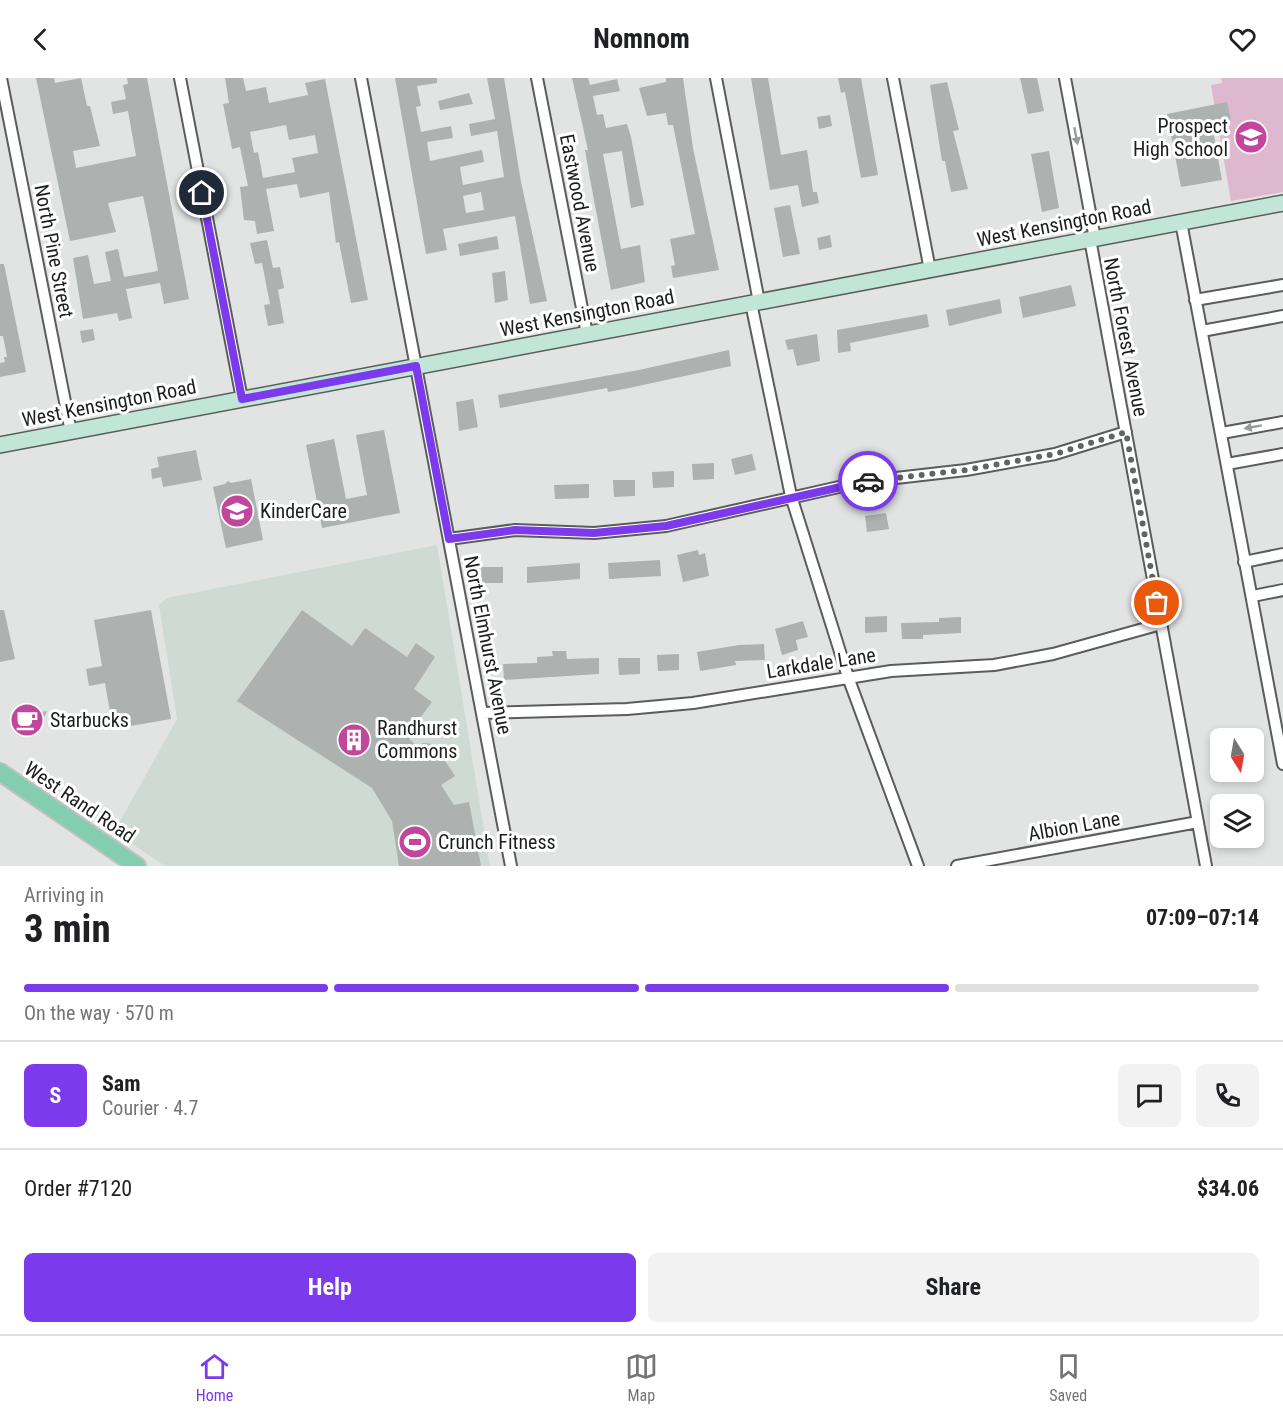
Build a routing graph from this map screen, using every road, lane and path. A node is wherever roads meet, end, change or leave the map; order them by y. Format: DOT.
graph roads {
  1 [pos="1,78"];
  2 [pos="180,78"];
  3 [pos="361,78"];
  4 [pos="537,78"];
  5 [pos="716,78"];
  6 [pos="893,78"];
  7 [pos="1065,78"];
  8 [pos="1283,203"];
  9 [pos="1181,222"];
  10 [pos="1092,239"];
  11 [pos="930,270"];
  12 [pos="1283,285"];
  13 [pos="1195,300"];
  14 [pos="755,303"];
  15 [pos="1283,316"];
  16 [pos="1202,331"];
  17 [pos="587,334"];
  18 [pos="416,366"];
  19 [pos="242,399"];
  20 [pos="1283,422"];
  21 [pos="71,432"];
  22 [pos="1126,432"];
  23 [pos="1222,433"];
  24 [pos="0,445"];
  25 [pos="1283,454"];
  26 [pos="1227,464"];
  27 [pos="791,496"];
  28 [pos="449,539"];
  29 [pos="1283,554"];
  30 [pos="1244,562"];
  31 [pos="1283,590"];
  32 [pos="1253,596"];
  33 [pos="1161,624"];
  34 [pos="848,677"];
  35 [pos="482,713"];
  36 [pos="1283,764"];
  37 [pos="0,772"];
  38 [pos="1198,822"];
  39 [pos="137,866"];
  40 [pos="511,866"];
  41 [pos="918,866"];
  42 [pos="957,866"];
  43 [pos="1206,866"];
  1 -- 21 [label="street, North Pine Street"];
  2 -- 19 [label="street"];
  3 -- 18 [label="street, North Elmhurst Avenue"];
  4 -- 17 [label="street, Eastwood Avenue"];
  5 -- 14 [label="street"];
  6 -- 11 [label="street"];
  7 -- 10 [label="street, North Forest Avenue, one-way"];
  8 -- 9 [label="main road, West Kensington Road"];
  9 -- 10 [label="main road, West Kensington Road"];
  9 -- 13 [label="street"];
  10 -- 11 [label="main road, West Kensington Road"];
  10 -- 22 [label="street, North Forest Avenue"];
  11 -- 14 [label="main road, West Kensington Road"];
  12 -- 13 [label="street"];
  13 -- 16 [label="street"];
  14 -- 17 [label="main road, West Kensington Road"];
  14 -- 27 [label="street"];
  15 -- 16 [label="street"];
  16 -- 23 [label="street"];
  17 -- 18 [label="main road, West Kensington Road"];
  18 -- 19 [label="main road, West Kensington Road"];
  18 -- 28 [label="street, North Elmhurst Avenue"];
  19 -- 21 [label="main road, West Kensington Road"];
  20 -- 23 [label="street, one-way"];
  21 -- 24 [label="main road, West Kensington Road"];
  22 -- 27 [label="street"];
  22 -- 33 [label="street, North Forest Avenue"];
  23 -- 26 [label="street"];
  25 -- 26 [label="street"];
  26 -- 30 [label="street"];
  27 -- 28 [label="street"];
  27 -- 34 [label="street"];
  28 -- 35 [label="street, North Elmhurst Avenue"];
  29 -- 30 [label="street"];
  30 -- 32 [label="street"];
  31 -- 32 [label="street"];
  32 -- 36 [label="street"];
  33 -- 34 [label="street, Larkdale Lane"];
  33 -- 38 [label="street, North Forest Avenue"];
  34 -- 35 [label="street, Larkdale Lane"];
  34 -- 41 [label="street"];
  35 -- 40 [label="street, North Elmhurst Avenue"];
  37 -- 39 [label="main road, West Rand Road"];
  38 -- 42 [label="street, Albion Lane"];
  38 -- 43 [label="street, North Forest Avenue"];
}
